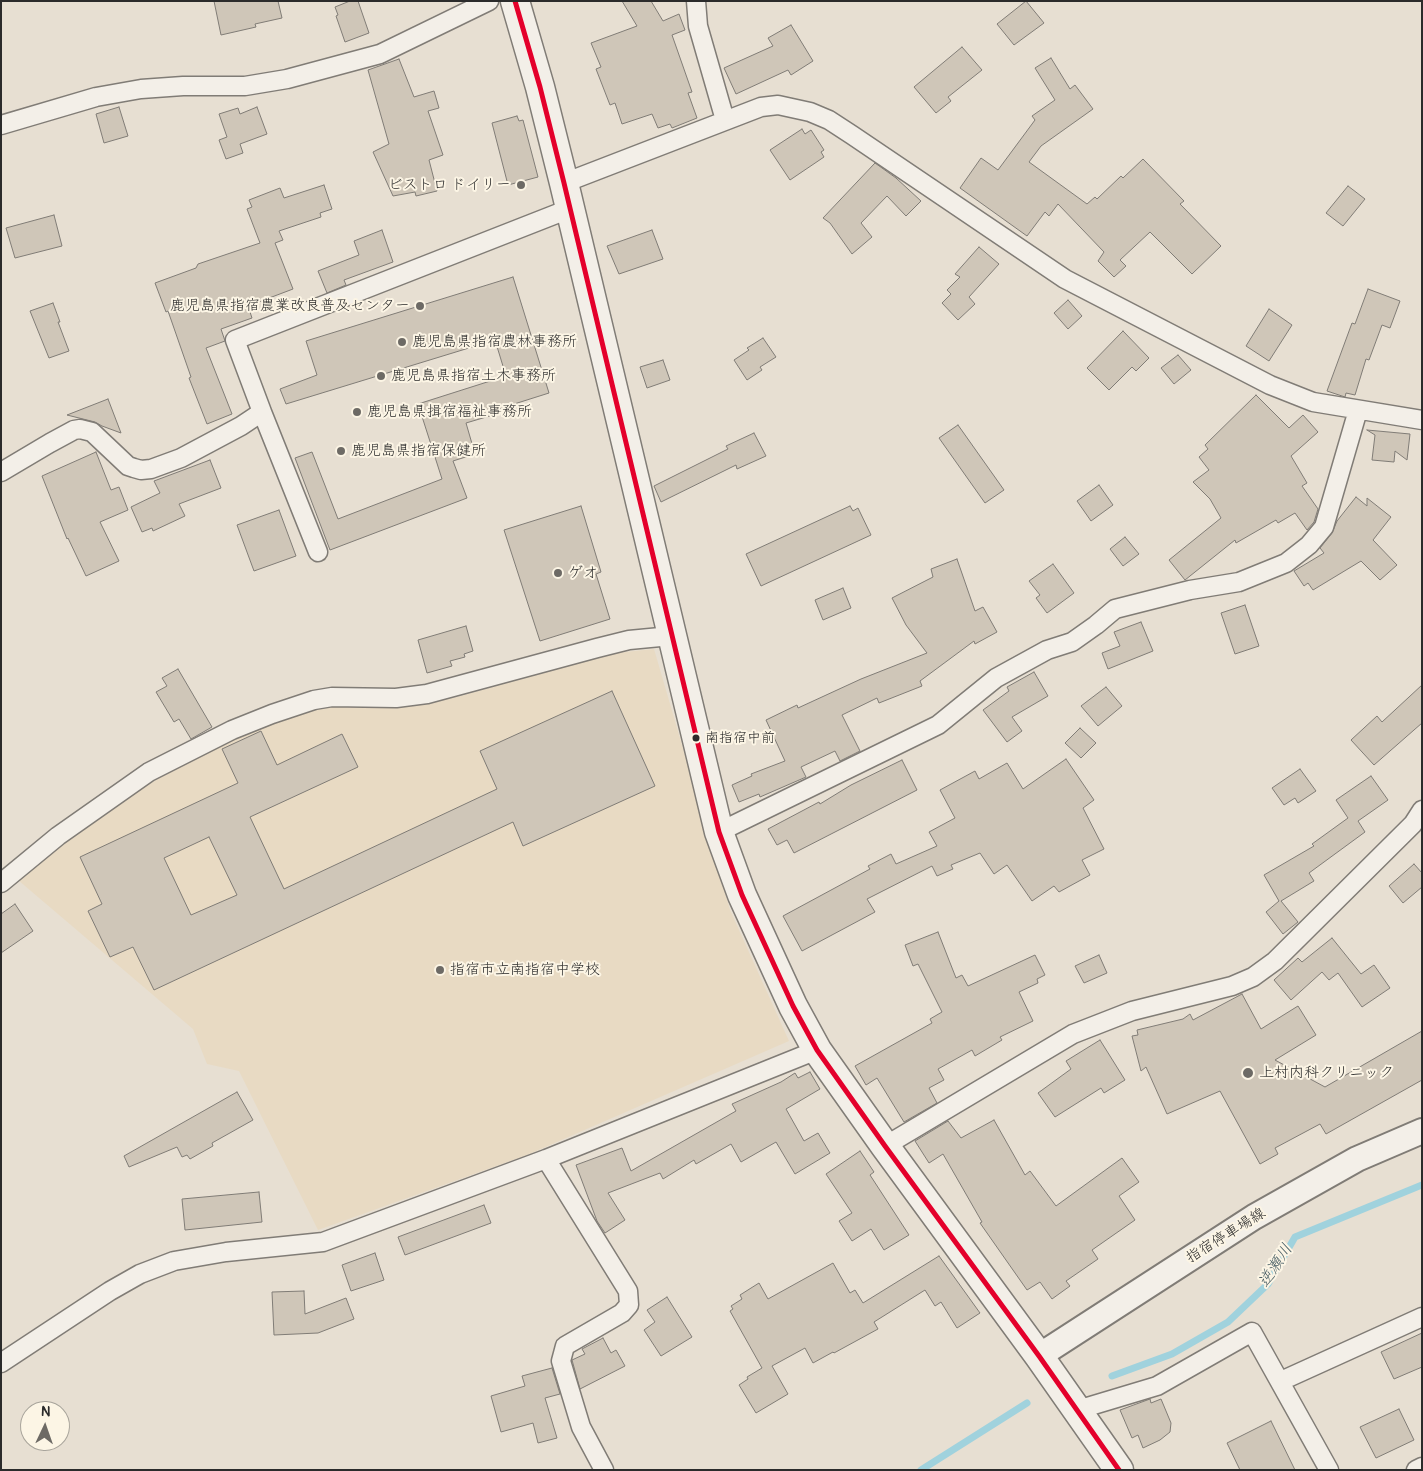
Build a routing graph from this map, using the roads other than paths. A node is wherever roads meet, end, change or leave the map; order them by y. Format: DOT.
graph roads {
  1 [pos="489,1"];
  2 [pos="515,1"];
  3 [pos="696,1"];
  4 [pos="725,120"];
  5 [pos="1,125"];
  6 [pos="564,183"];
  7 [pos="570,209"];
  8 [pos="1358,410"];
  9 [pos="262,412"];
  10 [pos="1422,420"];
  11 [pos="1,472"];
  12 [pos="318,552"];
  13 [pos="671,636"];
  14 [pos="1422,810"];
  15 [pos="719,832"];
  16 [pos="1,883"];
  17 [pos="817,1050"];
  18 [pos="1422,1131"];
  19 [pos="885,1146"];
  20 [pos="546,1159"];
  21 [pos="1422,1317"];
  22 [pos="1039,1356"];
  23 [pos="1,1362"];
  24 [pos="1281,1381"];
  25 [pos="1077,1410"];
  26 [pos="1422,1467"];
  27 [pos="604,1470"];
  28 [pos="1119,1470"];
  29 [pos="1329,1470"];
  30 [pos="1416,1470"];
  1 -- 5 [label="street"];
  2 -- 6 [label="highway"];
  3 -- 4 [label="street"];
  4 -- 6 [label="street"];
  4 -- 8 [label="street"];
  6 -- 7 [label="highway"];
  7 -- 9 [label="street"];
  7 -- 13 [label="highway"];
  8 -- 10 [label="street"];
  8 -- 15 [label="street"];
  9 -- 11 [label="street"];
  9 -- 12 [label="street"];
  13 -- 15 [label="highway"];
  13 -- 16 [label="street"];
  14 -- 19 [label="street"];
  15 -- 17 [label="highway"];
  17 -- 19 [label="highway"];
  17 -- 20 [label="street"];
  18 -- 22 [label="main road, 指宿停車場線"];
  19 -- 22 [label="highway"];
  20 -- 23 [label="street"];
  20 -- 27 [label="street"];
  21 -- 24 [label="street"];
  22 -- 25 [label="highway"];
  24 -- 25 [label="street"];
  24 -- 29 [label="street"];
  25 -- 28 [label="highway"];
  26 -- 30 [label="street"];
}
